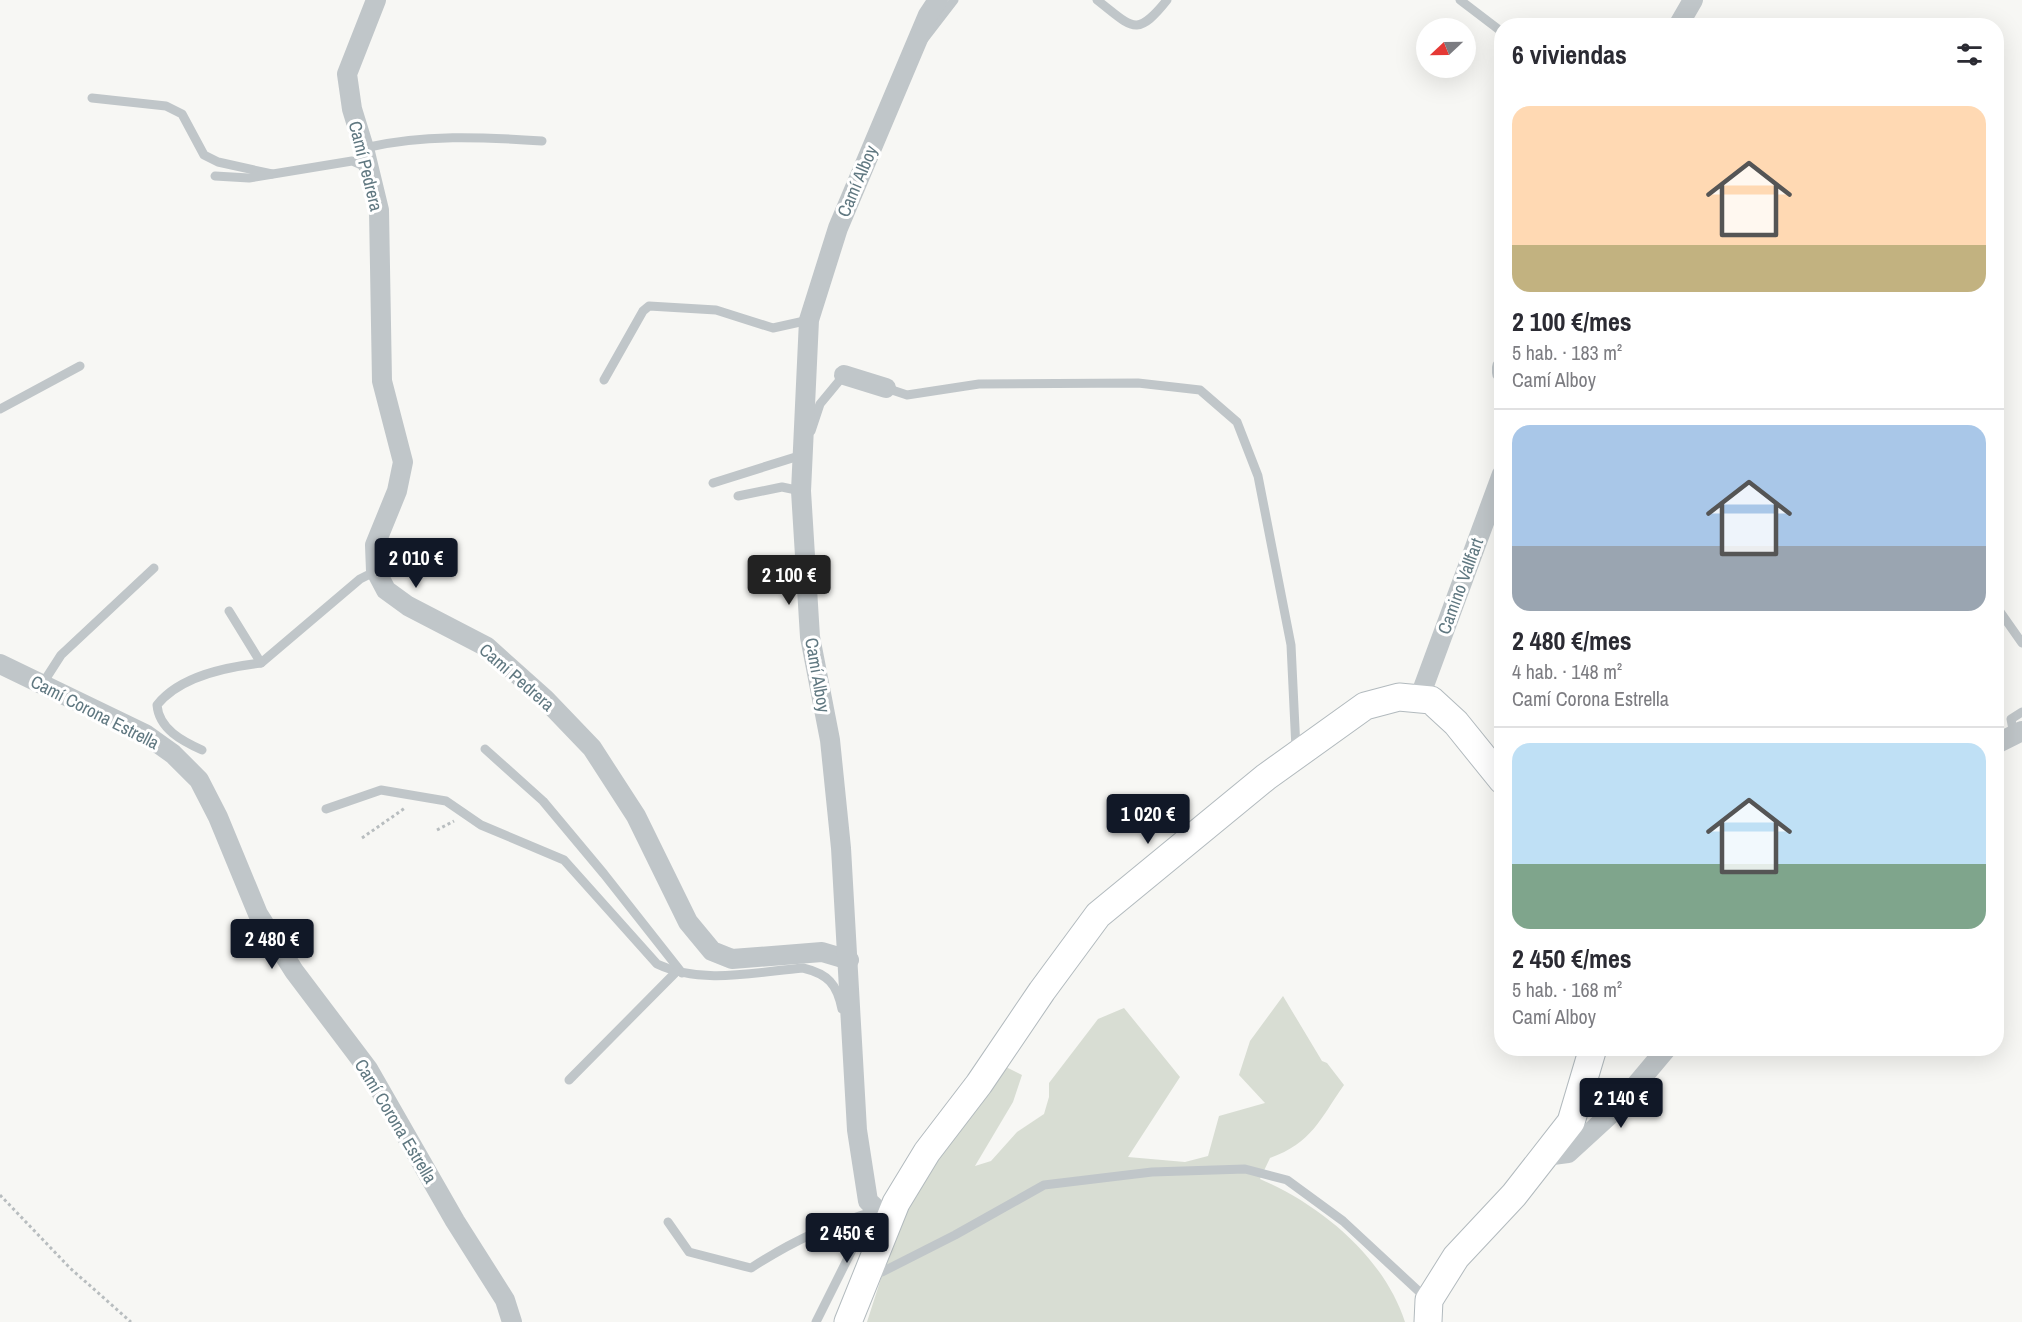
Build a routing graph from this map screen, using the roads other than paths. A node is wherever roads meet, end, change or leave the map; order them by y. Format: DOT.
graph roads {
  1 [pos="376,0"];
  2 [pos="938,0"];
  3 [pos="954,0"];
  4 [pos="1097,0"];
  5 [pos="1167,0"];
  6 [pos="1460,0"];
  7 [pos="1693,0"];
  8 [pos="1683,18"];
  9 [pos="1494,26"];
  10 [pos="913,51"];
  11 [pos="92,98"];
  12 [pos="542,141"];
  13 [pos="364,148"];
  14 [pos="368,168"];
  15 [pos="272,174"];
  16 [pos="215,176"];
  17 [pos="809,320"];
  18 [pos="80,366"];
  19 [pos="844,375"];
  20 [pos="604,380"];
  21 [pos="886,388"];
  22 [pos="0,409"];
  23 [pos="802,455"];
  24 [pos="713,483"];
  25 [pos="801,491"];
  26 [pos="738,496"];
  27 [pos="1494,496"];
  28 [pos="154,568"];
  29 [pos="376,571"];
  30 [pos="229,611"];
  31 [pos="2004,617"];
  32 [pos="2022,643"];
  33 [pos="261,663"];
  34 [pos="0,664"];
  35 [pos="43,683"];
  36 [pos="1419,699"];
  37 [pos="2022,712"];
  38 [pos="2019,736"];
  39 [pos="2004,741"];
  40 [pos="485,749"];
  41 [pos="202,750"];
  42 [pos="1296,755"];
  43 [pos="1494,770"];
  44 [pos="326,809"];
  45 [pos="849,960"];
  46 [pos="679,972"];
  47 [pos="1591,1056"];
  48 [pos="1660,1056"];
  49 [pos="854,1067"];
  50 [pos="569,1080"];
  51 [pos="1545,1156"];
  52 [pos="883,1216"];
  53 [pos="668,1222"];
  54 [pos="869,1269"];
  55 [pos="1429,1311"];
  56 [pos="512,1322"];
  57 [pos="816,1322"];
  58 [pos="848,1322"];
  1 -- 13 [label="street, Camí Pedrera"];
  2 -- 10 [label="street, Camí Alboy"];
  3 -- 10 [label="lane"];
  4 -- 5 [label="lane"];
  6 -- 9 [label="lane"];
  7 -- 8 [label="street"];
  10 -- 17 [label="street, Camí Alboy"];
  11 -- 15 [label="lane"];
  12 -- 13 [label="lane"];
  13 -- 14 [label="street, Camí Pedrera"];
  14 -- 15 [label="lane"];
  14 -- 29 [label="street, Camí Pedrera"];
  15 -- 16 [label="lane"];
  17 -- 20 [label="lane"];
  17 -- 23 [label="street, Camí Alboy"];
  18 -- 22 [label="lane"];
  19 -- 21 [label="street"];
  19 -- 23 [label="lane"];
  21 -- 42 [label="lane"];
  23 -- 24 [label="lane"];
  23 -- 25 [label="street, Camí Alboy"];
  25 -- 26 [label="lane"];
  25 -- 45 [label="street, Camí Alboy"];
  27 -- 36 [label="street, Camino Vallfart"];
  28 -- 35 [label="lane"];
  29 -- 33 [label="lane"];
  29 -- 45 [label="street, Camí Pedrera"];
  30 -- 33 [label="lane"];
  31 -- 32 [label="lane"];
  33 -- 41 [label="lane"];
  34 -- 35 [label="street, Camí Corona Estrella"];
  35 -- 56 [label="street, Camí Corona Estrella"];
  36 -- 42 [label="main road"];
  36 -- 43 [label="main road"];
  37 -- 38 [label="lane"];
  38 -- 39 [label="street"];
  40 -- 46 [label="lane"];
  42 -- 52 [label="main road"];
  44 -- 46 [label="lane"];
  45 -- 49 [label="street, Camí Alboy"];
  46 -- 49 [label="lane"];
  46 -- 50 [label="lane"];
  47 -- 51 [label="main road"];
  48 -- 51 [label="street"];
  49 -- 52 [label="street, Camí Alboy"];
  51 -- 55 [label="main road"];
  52 -- 53 [label="lane"];
  52 -- 54 [label="main road"];
  52 -- 57 [label="lane"];
  54 -- 55 [label="lane"];
  54 -- 58 [label="main road"];
}
